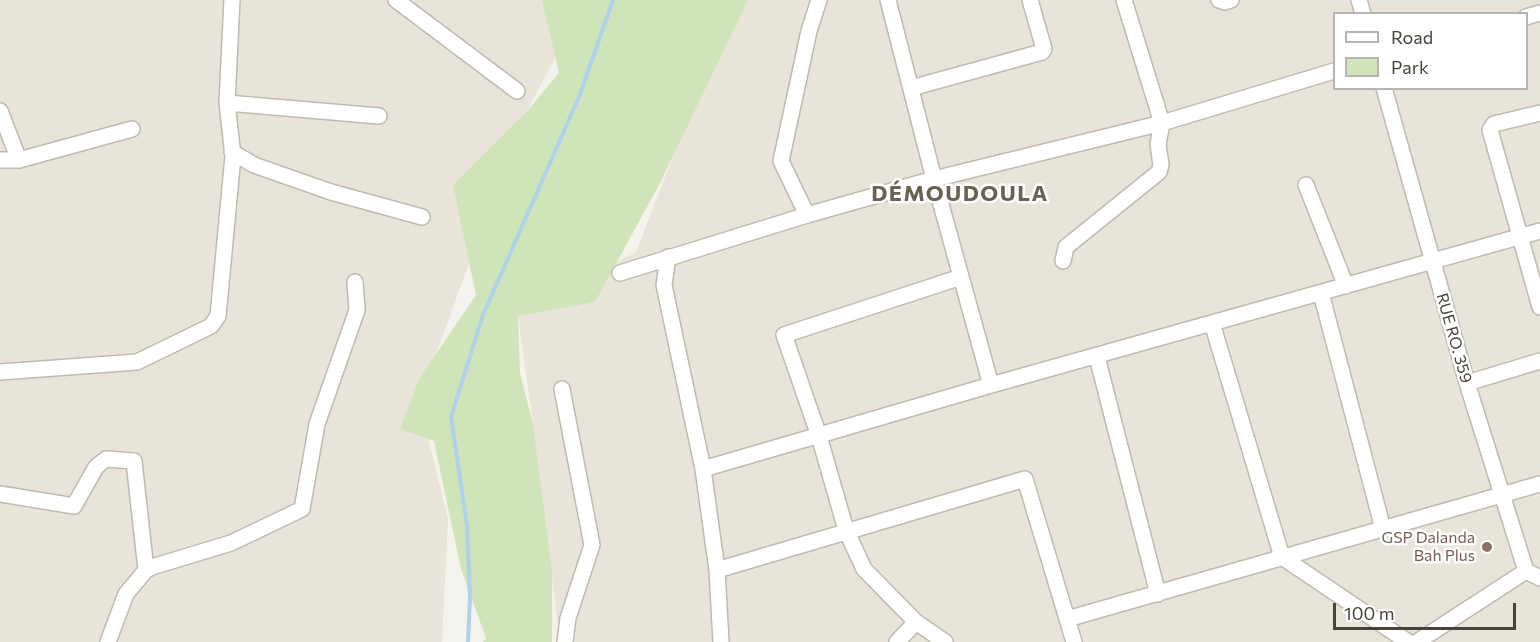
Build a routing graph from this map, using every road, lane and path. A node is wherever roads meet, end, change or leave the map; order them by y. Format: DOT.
graph roads {
  1 [pos="232,0"];
  2 [pos="396,0"];
  3 [pos="819,0"];
  4 [pos="888,0"];
  5 [pos="1030,0"];
  6 [pos="1124,0"];
  7 [pos="1219,0"];
  8 [pos="1231,0"];
  9 [pos="1333,72"];
  10 [pos="911,88"];
  11 [pos="1385,90"];
  12 [pos="517,91"];
  13 [pos="227,103"];
  14 [pos="0,111"];
  15 [pos="1540,113"];
  16 [pos="379,116"];
  17 [pos="1162,123"];
  18 [pos="132,129"];
  19 [pos="232,152"];
  20 [pos="0,160"];
  21 [pos="19,160"];
  22 [pos="934,179"];
  23 [pos="1306,185"];
  24 [pos="807,216"];
  25 [pos="422,217"];
  26 [pos="1540,231"];
  27 [pos="1519,237"];
  28 [pos="668,257"];
  29 [pos="1063,261"];
  30 [pos="1432,262"];
  31 [pos="620,273"];
  32 [pos="962,277"];
  33 [pos="355,282"];
  34 [pos="1347,285"];
  35 [pos="1321,292"];
  36 [pos="1540,307"];
  37 [pos="1212,323"];
  38 [pos="1097,357"];
  39 [pos="1540,361"];
  40 [pos="0,372"];
  41 [pos="1467,383"];
  42 [pos="991,385"];
  43 [pos="562,389"];
  44 [pos="819,436"];
  45 [pos="703,469"];
  46 [pos="1540,484"];
  47 [pos="0,494"];
  48 [pos="1503,495"];
  49 [pos="1383,530"];
  50 [pos="846,531"];
  51 [pos="1282,557"];
  52 [pos="146,570"];
  53 [pos="717,570"];
  54 [pos="1533,574"];
  55 [pos="1158,594"];
  56 [pos="1067,619"];
  57 [pos="916,622"];
  58 [pos="108,642"];
  59 [pos="566,642"];
  60 [pos="721,642"];
  61 [pos="897,642"];
  62 [pos="945,642"];
  63 [pos="1074,642"];
  64 [pos="1408,642"];
  65 [pos="1417,642"];
  1 -- 13 [label="street"];
  2 -- 12 [label="street"];
  3 -- 24 [label="street"];
  4 -- 10 [label="street"];
  5 -- 10 [label="street"];
  6 -- 17 [label="street"];
  7 -- 8 [label="street"];
  9 -- 17 [label="street"];
  10 -- 22 [label="street"];
  11 -- 30 [label="street, RUE RO. 359"];
  13 -- 16 [label="street"];
  13 -- 19 [label="street"];
  14 -- 21 [label="street"];
  15 -- 27 [label="street"];
  17 -- 22 [label="street"];
  17 -- 29 [label="street"];
  18 -- 21 [label="street"];
  19 -- 25 [label="street"];
  19 -- 40 [label="street"];
  20 -- 21 [label="street"];
  22 -- 24 [label="street"];
  22 -- 32 [label="street"];
  23 -- 34 [label="street"];
  24 -- 28 [label="street"];
  26 -- 27 [label="street"];
  27 -- 30 [label="street"];
  27 -- 36 [label="street"];
  28 -- 31 [label="street"];
  28 -- 45 [label="street"];
  30 -- 34 [label="street"];
  30 -- 41 [label="street, RUE RO. 359"];
  32 -- 42 [label="street"];
  32 -- 44 [label="street"];
  33 -- 52 [label="street"];
  34 -- 35 [label="street"];
  35 -- 37 [label="street"];
  35 -- 49 [label="street"];
  37 -- 38 [label="street"];
  37 -- 51 [label="street"];
  38 -- 42 [label="street"];
  38 -- 55 [label="street"];
  39 -- 41 [label="street"];
  41 -- 48 [label="street, RUE RO. 359"];
  42 -- 44 [label="street"];
  43 -- 59 [label="street"];
  44 -- 45 [label="street"];
  44 -- 50 [label="street"];
  45 -- 53 [label="street"];
  46 -- 48 [label="street"];
  47 -- 52 [label="street"];
  48 -- 49 [label="street"];
  48 -- 54 [label="street, RUE RO. 359"];
  49 -- 51 [label="street"];
  50 -- 53 [label="street"];
  50 -- 56 [label="street"];
  50 -- 57 [label="street"];
  51 -- 55 [label="street"];
  51 -- 64 [label="street"];
  52 -- 58 [label="street"];
  53 -- 60 [label="street"];
  54 -- 65 [label="street"];
  55 -- 56 [label="street"];
  56 -- 63 [label="street"];
  57 -- 61 [label="street"];
  57 -- 62 [label="street"];
}
